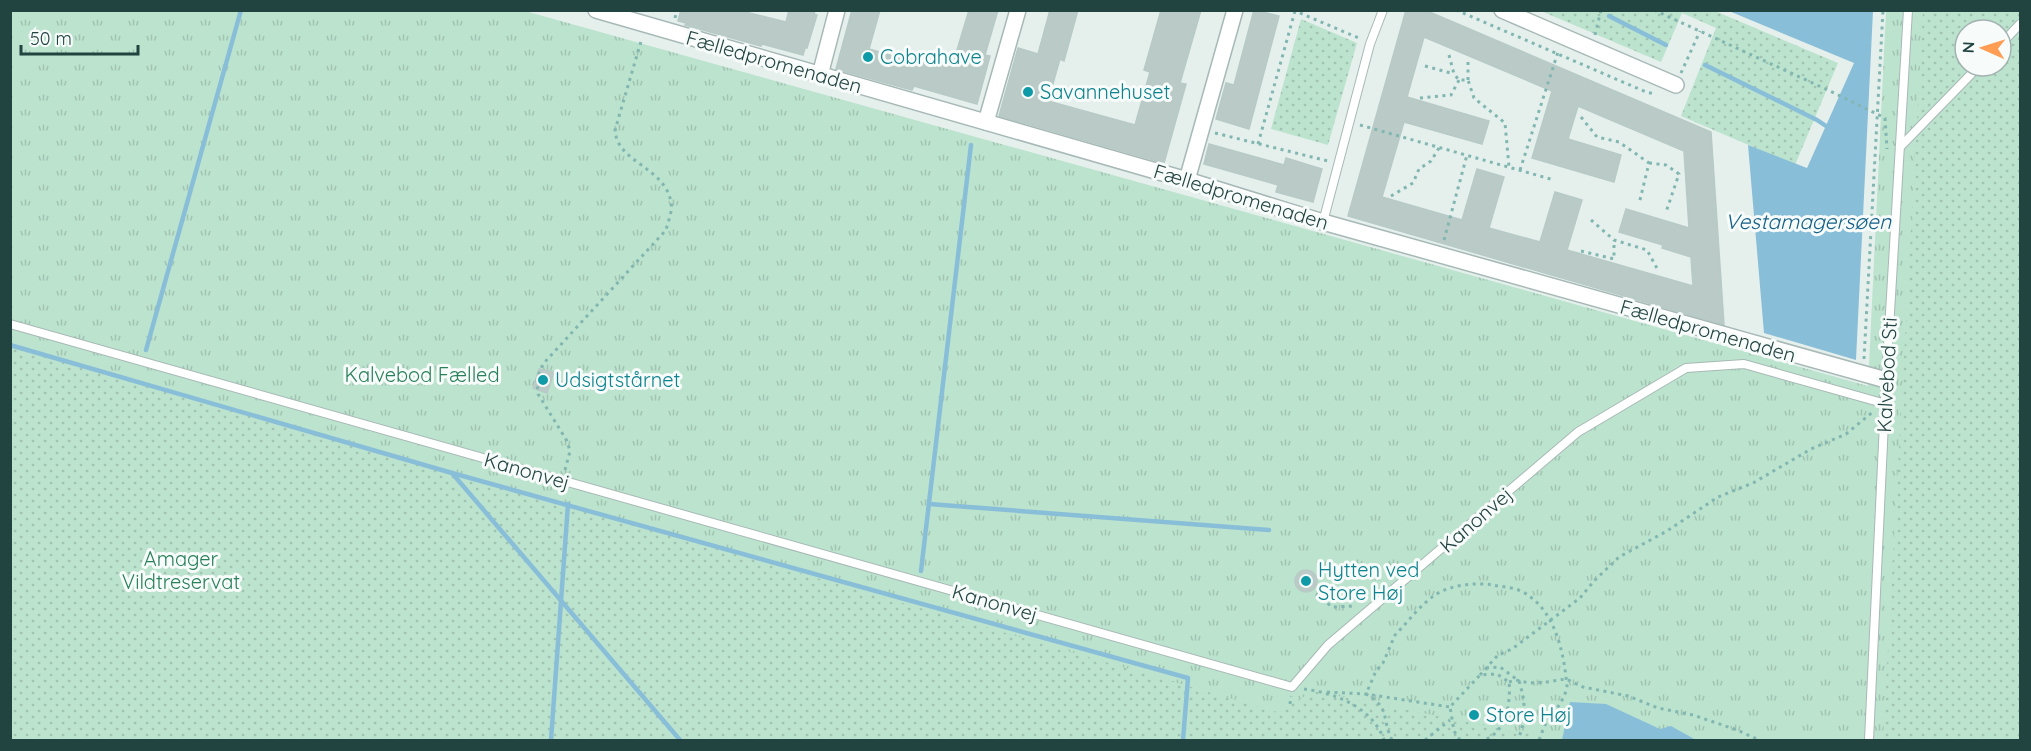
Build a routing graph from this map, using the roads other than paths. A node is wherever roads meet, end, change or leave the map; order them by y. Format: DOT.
graph roads {
  1 [pos="596,10"];
  2 [pos="837,10"];
  3 [pos="1018,10"];
  4 [pos="1235,10"];
  5 [pos="1383,10"];
  6 [pos="1502,10"];
  7 [pos="1908,10"];
  8 [pos="820,75"];
  9 [pos="1967,78"];
  10 [pos="1676,85"];
  11 [pos="986,122"];
  12 [pos="1900,147"];
  13 [pos="1187,180"];
  14 [pos="1323,222"];
  15 [pos="10,324"];
  16 [pos="1886,381"];
  17 [pos="1883,403"];
  18 [pos="1869,741"];
  1 -- 8 [label="street, Fælledpromenaden"];
  2 -- 8 [label="street"];
  3 -- 11 [label="street"];
  4 -- 13 [label="street"];
  5 -- 14 [label="lane"];
  6 -- 10 [label="street"];
  7 -- 12 [label="lane, Kalvebod Sti"];
  8 -- 11 [label="street, Fælledpromenaden"];
  9 -- 12 [label="lane"];
  11 -- 13 [label="street, Fælledpromenaden"];
  12 -- 16 [label="lane, Kalvebod Sti"];
  13 -- 14 [label="street, Fælledpromenaden"];
  14 -- 16 [label="street, Fælledpromenaden"];
  15 -- 17 [label="lane, Kanonvej"];
  16 -- 17 [label="lane, Kalvebod Sti"];
  17 -- 18 [label="lane, Kalvebod Sti"];
}
